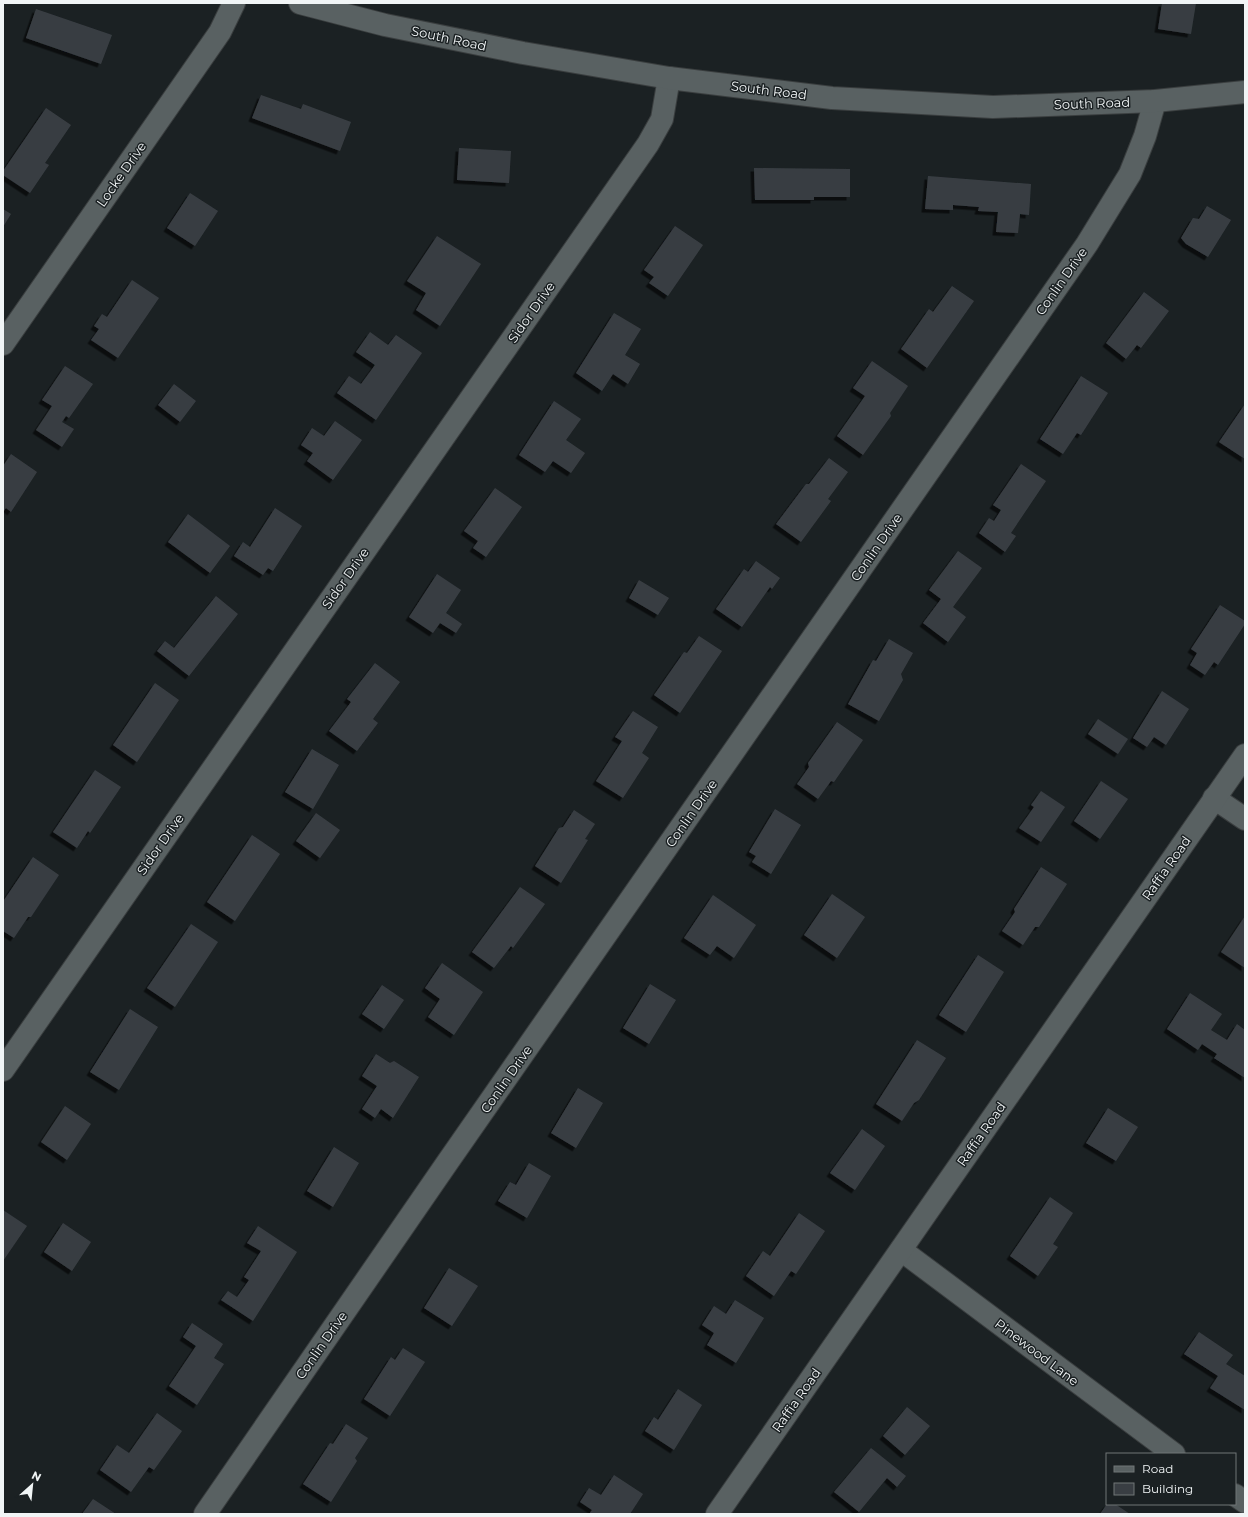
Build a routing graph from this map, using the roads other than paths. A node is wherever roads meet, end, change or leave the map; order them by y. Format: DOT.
graph roads {
  1 [pos="234,3"];
  2 [pos="300,3"];
  3 [pos="669,78"];
  4 [pos="1245,92"];
  5 [pos="1155,101"];
  6 [pos="3,344"];
  7 [pos="1245,755"];
  8 [pos="1214,798"];
  9 [pos="1245,819"];
  10 [pos="3,1070"];
  11 [pos="900,1250"];
  12 [pos="1173,1453"];
  13 [pos="1236,1496"];
  14 [pos="1245,1502"];
  15 [pos="205,1514"];
  16 [pos="717,1514"];
  1 -- 6 [label="street, Locke Drive"];
  2 -- 3 [label="street, South Road"];
  3 -- 5 [label="street, South Road"];
  3 -- 10 [label="street, Sidor Drive"];
  4 -- 5 [label="street, South Road"];
  5 -- 15 [label="street, Conlin Drive"];
  7 -- 8 [label="street, Raffia Road"];
  8 -- 9 [label="street"];
  8 -- 11 [label="street, Raffia Road"];
  11 -- 12 [label="street, Pinewood Lane"];
  11 -- 16 [label="street, Raffia Road"];
  13 -- 14 [label="street"];
}
